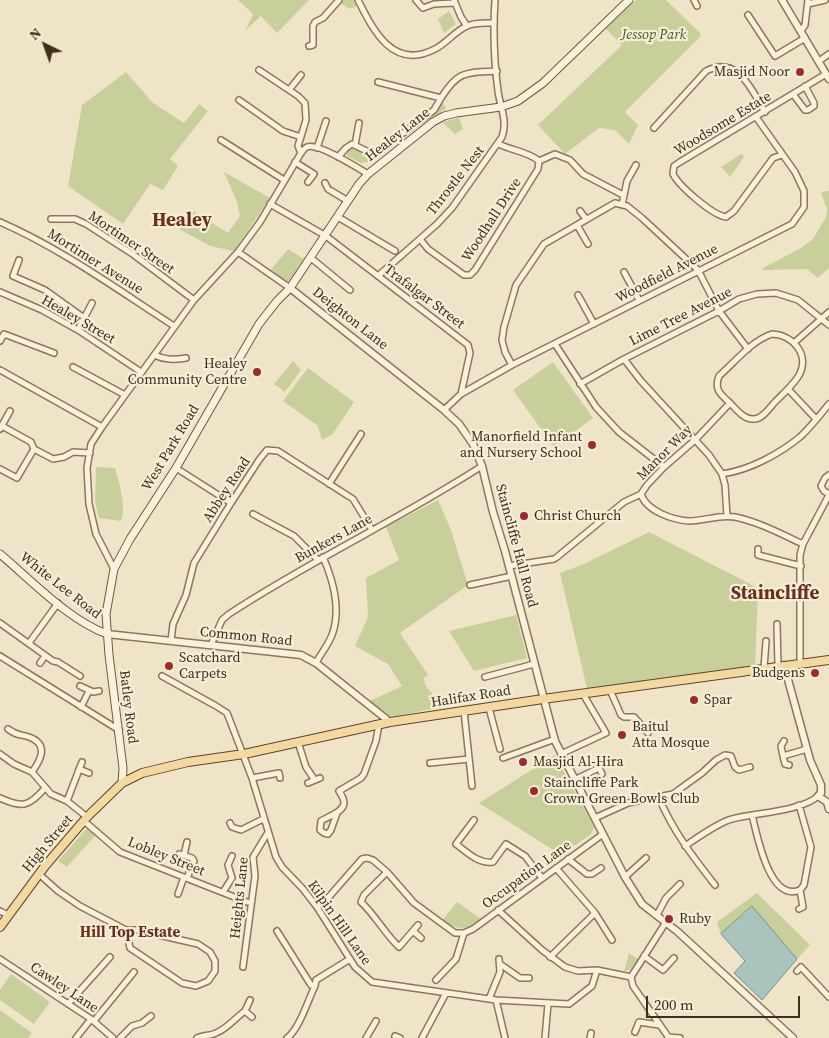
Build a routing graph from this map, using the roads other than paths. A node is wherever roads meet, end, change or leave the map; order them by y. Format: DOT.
graph roads {
  1 [pos="339,0"];
  2 [pos="358,0"];
  3 [pos="416,0"];
  4 [pos="495,0"];
  5 [pos="630,0"];
  6 [pos="782,0"];
  7 [pos="825,0"];
  8 [pos="454,1"];
  9 [pos="808,2"];
  10 [pos="748,15"];
  11 [pos="494,23"];
  12 [pos="466,26"];
  13 [pos="801,31"];
  14 [pos="805,38"];
  15 [pos="309,46"];
  16 [pos="829,54"];
  17 [pos="819,61"];
  18 [pos="259,70"];
  19 [pos="496,71"];
  20 [pos="301,74"];
  21 [pos="828,76"];
  22 [pos="378,82"];
  23 [pos="805,86"];
  24 [pos="289,90"];
  25 [pos="793,94"];
  26 [pos="441,98"];
  27 [pos="239,100"];
  28 [pos="501,108"];
  29 [pos="765,112"];
  30 [pos="756,117"];
  31 [pos="320,118"];
  32 [pos="359,123"];
  33 [pos="654,128"];
  34 [pos="301,137"];
  35 [pos="221,140"];
  36 [pos="499,144"];
  37 [pos="354,145"];
  38 [pos="317,148"];
  39 [pos="301,153"];
  40 [pos="782,154"];
  41 [pos="338,157"];
  42 [pos="539,161"];
  43 [pos="295,162"];
  44 [pos="636,165"];
  45 [pos="368,174"];
  46 [pos="284,180"];
  47 [pos="308,182"];
  48 [pos="325,183"];
  49 [pos="623,195"];
  50 [pos="348,201"];
  51 [pos="270,204"];
  52 [pos="622,205"];
  53 [pos="580,211"];
  54 [pos="338,217"];
  55 [pos="51,219"];
  56 [pos="586,219"];
  57 [pos="0,222"];
  58 [pos="577,225"];
  59 [pos="326,236"];
  60 [pos="420,239"];
  61 [pos="588,244"];
  62 [pos="395,251"];
  63 [pos="238,252"];
  64 [pos="311,258"];
  65 [pos="20,260"];
  66 [pos="698,270"];
  67 [pos="624,272"];
  68 [pos="378,276"];
  69 [pos="290,288"];
  70 [pos="350,290"];
  71 [pos="0,293"];
  72 [pos="578,295"];
  73 [pos="194,300"];
  74 [pos="639,300"];
  75 [pos="92,303"];
  76 [pos="719,311"];
  77 [pos="829,312"];
  78 [pos="84,318"];
  79 [pos="822,318"];
  80 [pos="594,324"];
  81 [pos="829,325"];
  82 [pos="174,326"];
  83 [pos="78,330"];
  84 [pos="0,341"];
  85 [pos="794,342"];
  86 [pos="555,344"];
  87 [pos="748,349"];
  88 [pos="54,353"];
  89 [pos="154,355"];
  90 [pos="186,358"];
  91 [pos="624,359"];
  92 [pos="512,365"];
  93 [pos="74,367"];
  94 [pos="0,370"];
  95 [pos="141,372"];
  96 [pos="580,384"];
  97 [pos="788,389"];
  98 [pos="461,394"];
  99 [pos="125,395"];
  100 [pos="730,403"];
  101 [pos="829,404"];
  102 [pos="444,410"];
  103 [pos="10,411"];
  104 [pos="816,420"];
  105 [pos="1,427"];
  106 [pos="102,427"];
  107 [pos="360,434"];
  108 [pos="695,440"];
  109 [pos="34,449"];
  110 [pos="90,453"];
  111 [pos="482,466"];
  112 [pos="176,468"];
  113 [pos="664,468"];
  114 [pos="0,469"];
  115 [pos="722,474"];
  116 [pos="829,475"];
  117 [pos="329,484"];
  118 [pos="641,494"];
  119 [pos="828,498"];
  120 [pos="230,503"];
  121 [pos="253,514"];
  122 [pos="727,516"];
  123 [pos="372,530"];
  124 [pos="803,544"];
  125 [pos="758,549"];
  126 [pos="0,554"];
  127 [pos="321,558"];
  128 [pos="509,566"];
  129 [pos="801,566"];
  130 [pos="114,569"];
  131 [pos="512,576"];
  132 [pos="470,586"];
  133 [pos="58,603"];
  134 [pos="0,623"];
  135 [pos="776,624"];
  136 [pos="108,634"];
  137 [pos="766,640"];
  138 [pos="171,641"];
  139 [pos="29,643"];
  140 [pos="211,645"];
  141 [pos="0,656"];
  142 [pos="45,656"];
  143 [pos="829,660"];
  144 [pos="40,663"];
  145 [pos="316,663"];
  146 [pos="800,663"];
  147 [pos="534,664"];
  148 [pos="781,666"];
  149 [pos="764,668"];
  150 [pos="80,676"];
  151 [pos="162,676"];
  152 [pos="486,677"];
  153 [pos="80,686"];
  154 [pos="610,690"];
  155 [pos="89,691"];
  156 [pos="98,691"];
  157 [pos="583,694"];
  158 [pos="543,699"];
  159 [pos="81,707"];
  160 [pos="489,708"];
  161 [pos="464,712"];
  162 [pos="390,722"];
  163 [pos="379,724"];
  164 [pos="8,729"];
  165 [pos="119,730"];
  166 [pos="648,733"];
  167 [pos="555,739"];
  168 [pos="784,741"];
  169 [pos="298,742"];
  170 [pos="500,749"];
  171 [pos="807,749"];
  172 [pos="0,754"];
  173 [pos="244,754"];
  174 [pos="561,754"];
  175 [pos="783,756"];
  176 [pos="503,758"];
  177 [pos="469,759"];
  178 [pos="82,762"];
  179 [pos="430,763"];
  180 [pos="790,765"];
  181 [pos="750,767"];
  182 [pos="79,769"];
  183 [pos="32,772"];
  184 [pos="89,773"];
  185 [pos="602,774"];
  186 [pos="252,778"];
  187 [pos="280,778"];
  188 [pos="574,780"];
  189 [pos="122,783"];
  190 [pos="308,783"];
  191 [pos="472,786"];
  192 [pos="45,788"];
  193 [pos="818,796"];
  194 [pos="0,798"];
  195 [pos="659,798"];
  196 [pos="67,801"];
  197 [pos="799,806"];
  198 [pos="829,809"];
  199 [pos="337,813"];
  200 [pos="752,815"];
  201 [pos="595,818"];
  202 [pos="86,819"];
  203 [pos="263,819"];
  204 [pos="474,820"];
  205 [pos="230,823"];
  206 [pos="268,834"];
  207 [pos="603,834"];
  208 [pos="187,842"];
  209 [pos="685,846"];
  210 [pos="232,856"];
  211 [pos="646,858"];
  212 [pos="568,859"];
  213 [pos="556,868"];
  214 [pos="601,868"];
  215 [pos="387,872"];
  216 [pos="39,874"];
  217 [pos="625,877"];
  218 [pos="185,878"];
  219 [pos="542,878"];
  220 [pos="680,884"];
  221 [pos="715,885"];
  222 [pos="800,890"];
  223 [pos="223,892"];
  224 [pos="178,894"];
  225 [pos="247,902"];
  226 [pos="317,907"];
  227 [pos="799,909"];
  228 [pos="498,910"];
  229 [pos="0,911"];
  230 [pos="595,913"];
  231 [pos="8,915"];
  232 [pos="657,915"];
  233 [pos="666,922"];
  234 [pos="418,925"];
  235 [pos="0,927"];
  236 [pos="126,930"];
  237 [pos="277,931"];
  238 [pos="413,931"];
  239 [pos="464,933"];
  240 [pos="421,938"];
  241 [pos="612,940"];
  242 [pos="110,956"];
  243 [pos="644,956"];
  244 [pos="550,957"];
  245 [pos="674,958"];
  246 [pos="0,959"];
  247 [pos="350,959"];
  248 [pos="243,967"];
  249 [pos="597,970"];
  250 [pos="797,970"];
  251 [pos="134,972"];
  252 [pos="631,977"];
  253 [pos="529,978"];
  254 [pos="436,980"];
  255 [pos="315,986"];
  256 [pos="446,992"];
  257 [pos="829,997"];
  258 [pos="488,999"];
  259 [pos="250,1000"];
  260 [pos="496,1000"];
  261 [pos="68,1004"];
  262 [pos="548,1004"];
  263 [pos="245,1011"];
  264 [pos="151,1016"];
  265 [pos="252,1017"];
  266 [pos="92,1020"];
  267 [pos="376,1021"];
  268 [pos="659,1025"];
  269 [pos="635,1032"];
  270 [pos="291,1037"];
  271 [pos="669,1037"];
  272 [pos="76,1038"];
  273 [pos="113,1038"];
  274 [pos="120,1038"];
  275 [pos="197,1038"];
  276 [pos="366,1038"];
  277 [pos="422,1038"];
  278 [pos="505,1038"];
  279 [pos="545,1038"];
  280 [pos="680,1038"];
  281 [pos="794,1038"];
  1 -- 15 [label="street"];
  2 -- 12 [label="street"];
  3 -- 8 [label="street"];
  4 -- 11 [label="street, Throstle Nest"];
  5 -- 28 [label="main road, Healey Lane"];
  6 -- 13 [label="street"];
  7 -- 9 [label="street"];
  8 -- 12 [label="street"];
  9 -- 13 [label="street"];
  10 -- 14 [label="street"];
  11 -- 12 [label="street"];
  11 -- 19 [label="street, Throstle Nest"];
  13 -- 14 [label="street"];
  14 -- 17 [label="street"];
  16 -- 17 [label="street"];
  17 -- 21 [label="street"];
  18 -- 24 [label="street"];
  19 -- 26 [label="street"];
  19 -- 28 [label="street, Throstle Nest"];
  20 -- 24 [label="street"];
  21 -- 23 [label="street, Woodsome Estate"];
  22 -- 26 [label="street"];
  23 -- 25 [label="street, Woodsome Estate"];
  23 -- 25 [label="street, Woodsome Estate"];
  24 -- 34 [label="street"];
  25 -- 29 [label="street, Woodsome Estate"];
  26 -- 37 [label="street"];
  27 -- 34 [label="street"];
  28 -- 36 [label="street, Throstle Nest"];
  28 -- 45 [label="main road, Healey Lane"];
  29 -- 30 [label="street, Woodsome Estate"];
  29 -- 33 [label="street"];
  30 -- 40 [label="street, Woodfield Avenue"];
  30 -- 40 [label="street, Woodsome Estate"];
  31 -- 38 [label="street"];
  32 -- 37 [label="street"];
  34 -- 39 [label="street"];
  35 -- 46 [label="street"];
  36 -- 42 [label="street"];
  36 -- 60 [label="street, Throstle Nest"];
  37 -- 41 [label="street"];
  38 -- 39 [label="street"];
  38 -- 41 [label="street"];
  39 -- 43 [label="street"];
  40 -- 66 [label="street, Woodfield Avenue"];
  41 -- 45 [label="street"];
  42 -- 49 [label="street"];
  42 -- 60 [label="street, Woodhall Drive"];
  43 -- 46 [label="street"];
  43 -- 47 [label="street"];
  44 -- 49 [label="street"];
  45 -- 50 [label="main road, Healey Lane"];
  46 -- 51 [label="street"];
  48 -- 50 [label="street"];
  49 -- 52 [label="street"];
  50 -- 54 [label="main road, Healey Lane"];
  51 -- 59 [label="street, Trafalgar Street"];
  51 -- 63 [label="street"];
  52 -- 56 [label="street"];
  52 -- 66 [label="street"];
  53 -- 56 [label="street"];
  54 -- 59 [label="main road, Healey Lane"];
  54 -- 62 [label="street"];
  55 -- 73 [label="street, Mortimer Street"];
  56 -- 58 [label="street"];
  57 -- 82 [label="street, Mortimer Avenue"];
  58 -- 61 [label="street"];
  58 -- 92 [label="street"];
  59 -- 64 [label="main road, Healey Lane"];
  59 -- 68 [label="street, Trafalgar Street"];
  60 -- 68 [label="street, Throstle Nest"];
  63 -- 69 [label="street, Deighton Lane"];
  63 -- 73 [label="street"];
  64 -- 69 [label="main road, Healey Lane"];
  64 -- 70 [label="street"];
  65 -- 78 [label="street"];
  66 -- 74 [label="street, Woodfield Avenue"];
  66 -- 76 [label="street"];
  67 -- 74 [label="street"];
  68 -- 98 [label="street, Trafalgar Street"];
  69 -- 102 [label="street, Deighton Lane"];
  69 -- 112 [label="main road, West Park Road"];
  71 -- 83 [label="street, Healey Street"];
  72 -- 80 [label="street"];
  73 -- 82 [label="street"];
  74 -- 80 [label="street, Woodfield Avenue"];
  75 -- 78 [label="street"];
  76 -- 79 [label="street, Lime Tree Avenue"];
  76 -- 87 [label="street"];
  76 -- 91 [label="street, Lime Tree Avenue"];
  77 -- 79 [label="street"];
  78 -- 83 [label="street"];
  79 -- 81 [label="street, Lime Tree Avenue"];
  79 -- 85 [label="street"];
  80 -- 86 [label="street, Woodfield Avenue"];
  82 -- 89 [label="street"];
  83 -- 95 [label="street, Healey Street"];
  84 -- 88 [label="street"];
  85 -- 87 [label="street"];
  85 -- 97 [label="street"];
  86 -- 92 [label="street, Woodfield Avenue"];
  86 -- 96 [label="street"];
  87 -- 100 [label="street"];
  89 -- 90 [label="street"];
  89 -- 95 [label="street"];
  91 -- 96 [label="street, Lime Tree Avenue"];
  91 -- 108 [label="street"];
  92 -- 98 [label="street, Woodfield Avenue"];
  93 -- 99 [label="street"];
  94 -- 106 [label="street"];
  95 -- 99 [label="street"];
  96 -- 113 [label="street"];
  97 -- 100 [label="street"];
  97 -- 104 [label="street"];
  98 -- 102 [label="street, Woodfield Avenue"];
  99 -- 106 [label="street"];
  100 -- 108 [label="street, Manor Way"];
  101 -- 104 [label="street"];
  102 -- 111 [label="street, Staincliffe Hall Road"];
  103 -- 105 [label="street"];
  104 -- 115 [label="street"];
  105 -- 109 [label="street"];
  106 -- 110 [label="street"];
  107 -- 117 [label="street"];
  108 -- 113 [label="street, Manor Way"];
  108 -- 115 [label="street"];
  109 -- 110 [label="street"];
  109 -- 114 [label="street"];
  110 -- 130 [label="street"];
  111 -- 123 [label="street, Bunkers Lane"];
  111 -- 128 [label="street, Staincliffe Hall Road"];
  112 -- 120 [label="street"];
  112 -- 130 [label="main road, West Park Road"];
  113 -- 118 [label="street, Manor Way"];
  115 -- 122 [label="street"];
  116 -- 119 [label="street"];
  117 -- 120 [label="street, Abbey Road"];
  117 -- 123 [label="street, Abbey Road"];
  118 -- 122 [label="street"];
  118 -- 128 [label="street, Manor Way"];
  119 -- 124 [label="street"];
  120 -- 138 [label="street, Abbey Road"];
  121 -- 127 [label="street"];
  122 -- 124 [label="street"];
  123 -- 127 [label="street, Bunkers Lane"];
  124 -- 129 [label="street"];
  125 -- 129 [label="street"];
  126 -- 133 [label="main road, White Lee Road"];
  127 -- 140 [label="street, Bunkers Lane"];
  127 -- 145 [label="street"];
  128 -- 131 [label="street, Staincliffe Hall Road"];
  129 -- 146 [label="street"];
  130 -- 136 [label="main road, West Park Road"];
  131 -- 132 [label="street"];
  131 -- 147 [label="street, Staincliffe Hall Road"];
  133 -- 136 [label="main road, White Lee Road"];
  133 -- 139 [label="street"];
  134 -- 139 [label="street"];
  135 -- 148 [label="street"];
  136 -- 138 [label="street, Common Road"];
  136 -- 165 [label="main road, Batley Road"];
  137 -- 149 [label="street"];
  138 -- 140 [label="street, Common Road"];
  139 -- 142 [label="street"];
  140 -- 145 [label="street, Common Road"];
  141 -- 159 [label="street"];
  142 -- 144 [label="street"];
  142 -- 150 [label="street"];
  143 -- 146 [label="main road, Halifax Road"];
  145 -- 162 [label="street, Common Road"];
  146 -- 148 [label="main road, Halifax Road"];
  147 -- 152 [label="street"];
  147 -- 158 [label="street, Staincliffe Hall Road"];
  148 -- 149 [label="main road, Halifax Road"];
  148 -- 171 [label="street"];
  149 -- 154 [label="main road, Halifax Road"];
  151 -- 173 [label="street, Kilpin Hill Lane"];
  153 -- 155 [label="street"];
  154 -- 157 [label="main road, Halifax Road"];
  154 -- 166 [label="street"];
  155 -- 156 [label="street"];
  155 -- 159 [label="street"];
  157 -- 158 [label="main road, Halifax Road"];
  157 -- 174 [label="street"];
  158 -- 160 [label="main road, Halifax Road"];
  158 -- 167 [label="street, Staincliffe Hall Road"];
  159 -- 165 [label="street"];
  160 -- 161 [label="main road, Halifax Road"];
  160 -- 170 [label="street"];
  161 -- 162 [label="main road, Halifax Road"];
  161 -- 177 [label="street"];
  162 -- 163 [label="main road, Halifax Road"];
  163 -- 169 [label="main road, Halifax Road"];
  163 -- 199 [label="street"];
  164 -- 183 [label="street"];
  165 -- 189 [label="main road, Batley Road"];
  167 -- 174 [label="street, Staincliffe Hall Road"];
  167 -- 176 [label="street"];
  168 -- 175 [label="street"];
  169 -- 173 [label="main road, Halifax Road"];
  169 -- 190 [label="street"];
  171 -- 175 [label="street"];
  171 -- 193 [label="street"];
  172 -- 183 [label="street"];
  173 -- 186 [label="street, Kilpin Hill Lane"];
  173 -- 189 [label="main road, Halifax Road"];
  174 -- 188 [label="street, Staincliffe Hall Road"];
  175 -- 180 [label="street"];
  177 -- 179 [label="street"];
  177 -- 191 [label="street"];
  178 -- 182 [label="street"];
  181 -- 195 [label="street"];
  182 -- 184 [label="street"];
  182 -- 196 [label="street"];
  183 -- 192 [label="street"];
  185 -- 188 [label="street"];
  186 -- 187 [label="street"];
  186 -- 203 [label="street, Kilpin Hill Lane"];
  188 -- 201 [label="street, Staincliffe Hall Road"];
  189 -- 202 [label="main road, High Street"];
  192 -- 194 [label="street"];
  192 -- 196 [label="street, Lobley Street"];
  193 -- 197 [label="street"];
  193 -- 198 [label="street"];
  195 -- 201 [label="street"];
  195 -- 209 [label="street"];
  196 -- 202 [label="street, Lobley Street"];
  197 -- 200 [label="street"];
  197 -- 222 [label="street"];
  200 -- 209 [label="street"];
  200 -- 222 [label="street"];
  201 -- 207 [label="street, Staincliffe Hall Road"];
  202 -- 216 [label="main road, High Street"];
  202 -- 218 [label="street, Lobley Street"];
  203 -- 205 [label="street"];
  203 -- 206 [label="street, Kilpin Hill Lane"];
  204 -- 219 [label="street"];
  206 -- 226 [label="street, Kilpin Hill Lane"];
  206 -- 248 [label="street, Heights Lane"];
  207 -- 212 [label="street, Occupation Lane"];
  207 -- 217 [label="street, Staincliffe Hall Road"];
  208 -- 218 [label="street"];
  209 -- 221 [label="street"];
  210 -- 223 [label="street"];
  211 -- 217 [label="street"];
  212 -- 213 [label="street, Occupation Lane"];
  212 -- 214 [label="street"];
  213 -- 219 [label="street, Occupation Lane"];
  213 -- 230 [label="street"];
  215 -- 226 [label="street"];
  215 -- 238 [label="street"];
  215 -- 239 [label="street"];
  216 -- 231 [label="main road, High Street"];
  216 -- 236 [label="street"];
  217 -- 232 [label="street, Staincliffe Hall Road"];
  218 -- 223 [label="street, Lobley Street"];
  218 -- 224 [label="street"];
  219 -- 228 [label="street, Occupation Lane"];
  220 -- 232 [label="street"];
  222 -- 227 [label="street"];
  223 -- 225 [label="street, Lobley Street"];
  226 -- 247 [label="street, Kilpin Hill Lane"];
  228 -- 239 [label="street, Occupation Lane"];
  228 -- 244 [label="street"];
  229 -- 231 [label="street"];
  230 -- 241 [label="street"];
  230 -- 244 [label="street"];
  231 -- 235 [label="main road, High Street"];
  232 -- 233 [label="street, Staincliffe Hall Road"];
  233 -- 243 [label="street"];
  233 -- 281 [label="street, Staincliffe Hall Road"];
  234 -- 238 [label="street"];
  236 -- 236 [label="street"];
  237 -- 255 [label="street"];
  238 -- 240 [label="street"];
  239 -- 254 [label="street"];
  242 -- 261 [label="street"];
  243 -- 245 [label="street"];
  243 -- 252 [label="street"];
  244 -- 249 [label="street"];
  246 -- 261 [label="street, Cawley Lane"];
  247 -- 255 [label="street"];
  247 -- 256 [label="street, Kilpin Hill Lane"];
  249 -- 252 [label="street"];
  249 -- 262 [label="street, Kilpin Hill Lane"];
  250 -- 257 [label="street"];
  251 -- 266 [label="street"];
  252 -- 268 [label="street"];
  253 -- 258 [label="street"];
  255 -- 270 [label="street"];
  256 -- 258 [label="street, Kilpin Hill Lane"];
  256 -- 277 [label="street"];
  258 -- 260 [label="street, Kilpin Hill Lane"];
  259 -- 263 [label="street"];
  260 -- 262 [label="street, Kilpin Hill Lane"];
  260 -- 278 [label="street"];
  261 -- 266 [label="street, Cawley Lane"];
  262 -- 279 [label="street"];
  263 -- 265 [label="street"];
  263 -- 275 [label="street"];
  264 -- 274 [label="street"];
  266 -- 272 [label="street"];
  266 -- 273 [label="street, Cawley Lane"];
  267 -- 276 [label="street"];
  268 -- 269 [label="street"];
  268 -- 271 [label="street"];
  271 -- 280 [label="street"];
}
